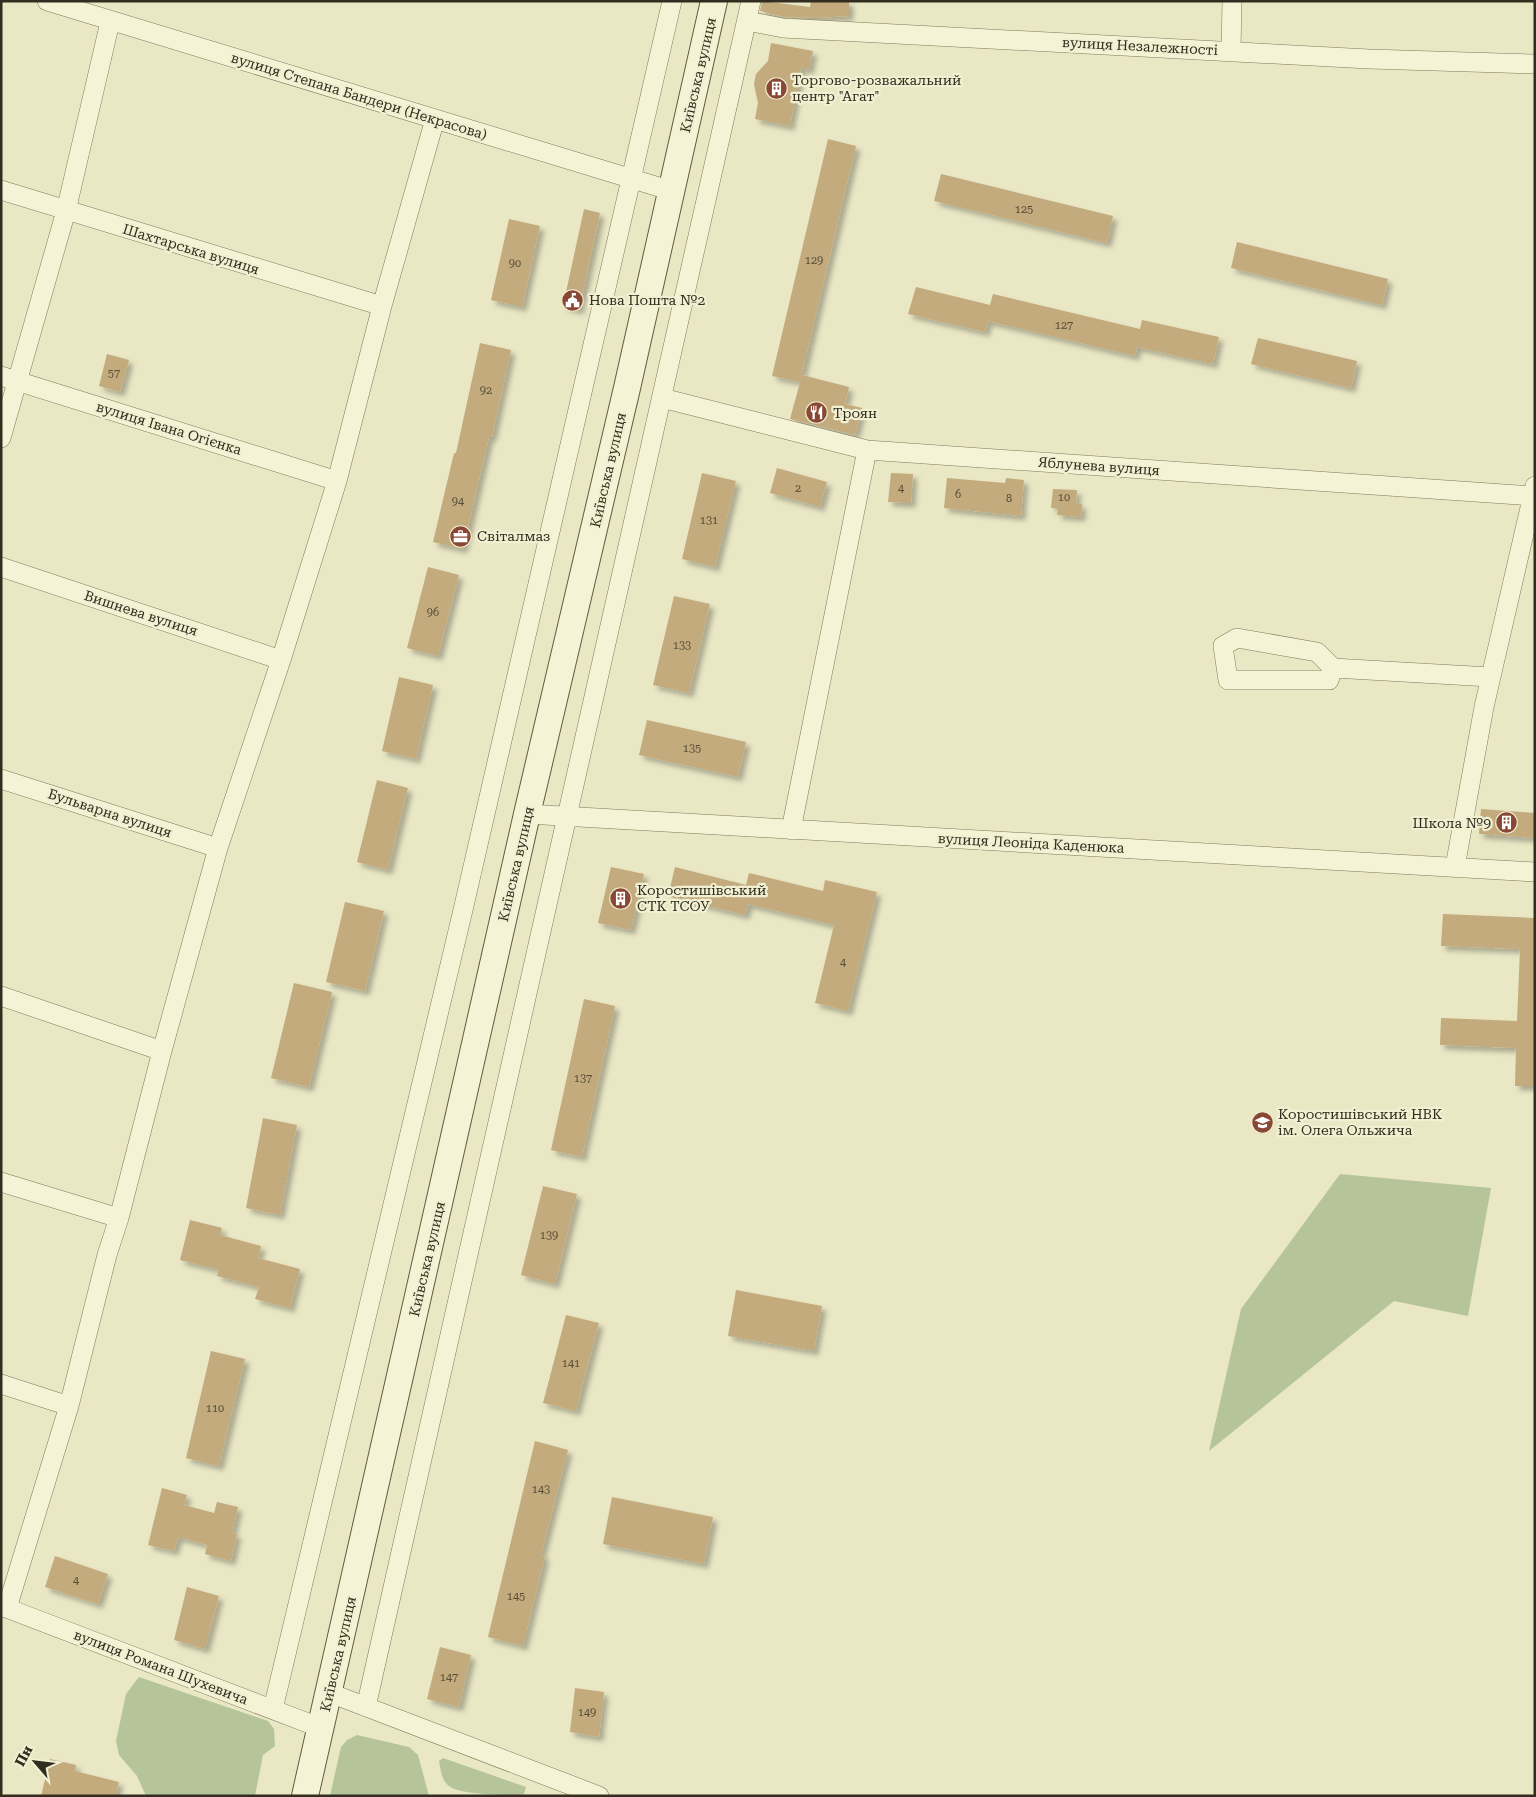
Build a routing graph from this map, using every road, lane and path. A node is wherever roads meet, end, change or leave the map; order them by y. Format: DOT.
graph roads {
  1 [pos="47,1"];
  2 [pos="672,1"];
  3 [pos="714,1"];
  4 [pos="751,1"];
  5 [pos="1232,1"];
  6 [pos="746,21"];
  7 [pos="110,22"];
  8 [pos="1231,51"];
  9 [pos="1535,64"];
  10 [pos="435,118"];
  11 [pos="631,177"];
  12 [pos="1,190"];
  13 [pos="672,191"];
  14 [pos="66,211"];
  15 [pos="382,306"];
  16 [pos="9,379"];
  17 [pos="662,398"];
  18 [pos="1,438"];
  19 [pos="867,450"];
  20 [pos="337,481"];
  21 [pos="1533,491"];
  22 [pos="1,567"];
  23 [pos="281,660"];
  24 [pos="1333,668"];
  25 [pos="1490,677"];
  26 [pos="1,779"];
  27 [pos="526,814"];
  28 [pos="568,817"];
  29 [pos="791,830"];
  30 [pos="218,848"];
  31 [pos="1455,867"];
  32 [pos="1535,872"];
  33 [pos="1,996"];
  34 [pos="162,1051"];
  35 [pos="1,1182"];
  36 [pos="119,1218"];
  37 [pos="1,1384"];
  38 [pos="69,1406"];
  39 [pos="4,1607"];
  40 [pos="330,1693"];
  41 [pos="366,1707"];
  42 [pos="273,1710"];
  43 [pos="321,1728"];
  44 [pos="305,1796"];
  45 [pos="599,1796"];
  1 -- 7 [label="street, вулиця Степана Бандери (Некрасова)"];
  2 -- 11 [label="street"];
  3 -- 13 [label="main road, Київська вулиця"];
  4 -- 6 [label="street"];
  5 -- 8 [label="street"];
  6 -- 8 [label="street, вулиця Незалежності"];
  6 -- 17 [label="street"];
  7 -- 10 [label="street, вулиця Степана Бандери (Некрасова)"];
  7 -- 14 [label="street"];
  8 -- 9 [label="street, вулиця Незалежності"];
  10 -- 11 [label="street, вулиця Степана Бандери (Некрасова)"];
  10 -- 15 [label="street"];
  11 -- 13 [label="street, вулиця Степана Бандери (Некрасова)"];
  11 -- 42 [label="street"];
  12 -- 14 [label="street, Шахтарська вулиця"];
  13 -- 27 [label="main road, Київська вулиця"];
  14 -- 15 [label="street, Шахтарська вулиця"];
  14 -- 16 [label="street"];
  15 -- 20 [label="street"];
  16 -- 18 [label="street"];
  16 -- 20 [label="street, вулиця Івана Огієнка"];
  17 -- 19 [label="street, Яблунева вулиця"];
  17 -- 28 [label="street"];
  19 -- 21 [label="street, Яблунева вулиця"];
  19 -- 29 [label="street"];
  20 -- 23 [label="street"];
  21 -- 25 [label="street"];
  22 -- 23 [label="street, Вишнева вулиця"];
  23 -- 30 [label="street"];
  24 -- 24 [label="street"];
  24 -- 25 [label="street"];
  25 -- 31 [label="street"];
  26 -- 30 [label="street, Бульварна вулиця"];
  27 -- 28 [label="street, вулиця Леоніда Каденюка"];
  27 -- 40 [label="main road, Київська вулиця"];
  28 -- 29 [label="street, вулиця Леоніда Каденюка"];
  28 -- 41 [label="street"];
  29 -- 31 [label="street, вулиця Леоніда Каденюка"];
  30 -- 34 [label="street"];
  31 -- 32 [label="street, вулиця Леоніда Каденюка"];
  33 -- 34 [label="street"];
  34 -- 36 [label="street"];
  35 -- 36 [label="street"];
  36 -- 38 [label="street"];
  37 -- 38 [label="street"];
  38 -- 39 [label="street"];
  39 -- 42 [label="street, вулиця Романа Шухевича"];
  40 -- 41 [label="street"];
  40 -- 43 [label="main road, Київська вулиця"];
  41 -- 45 [label="street"];
  42 -- 43 [label="street, вулиця Романа Шухевича"];
  43 -- 44 [label="main road, Київська вулиця"];
}
